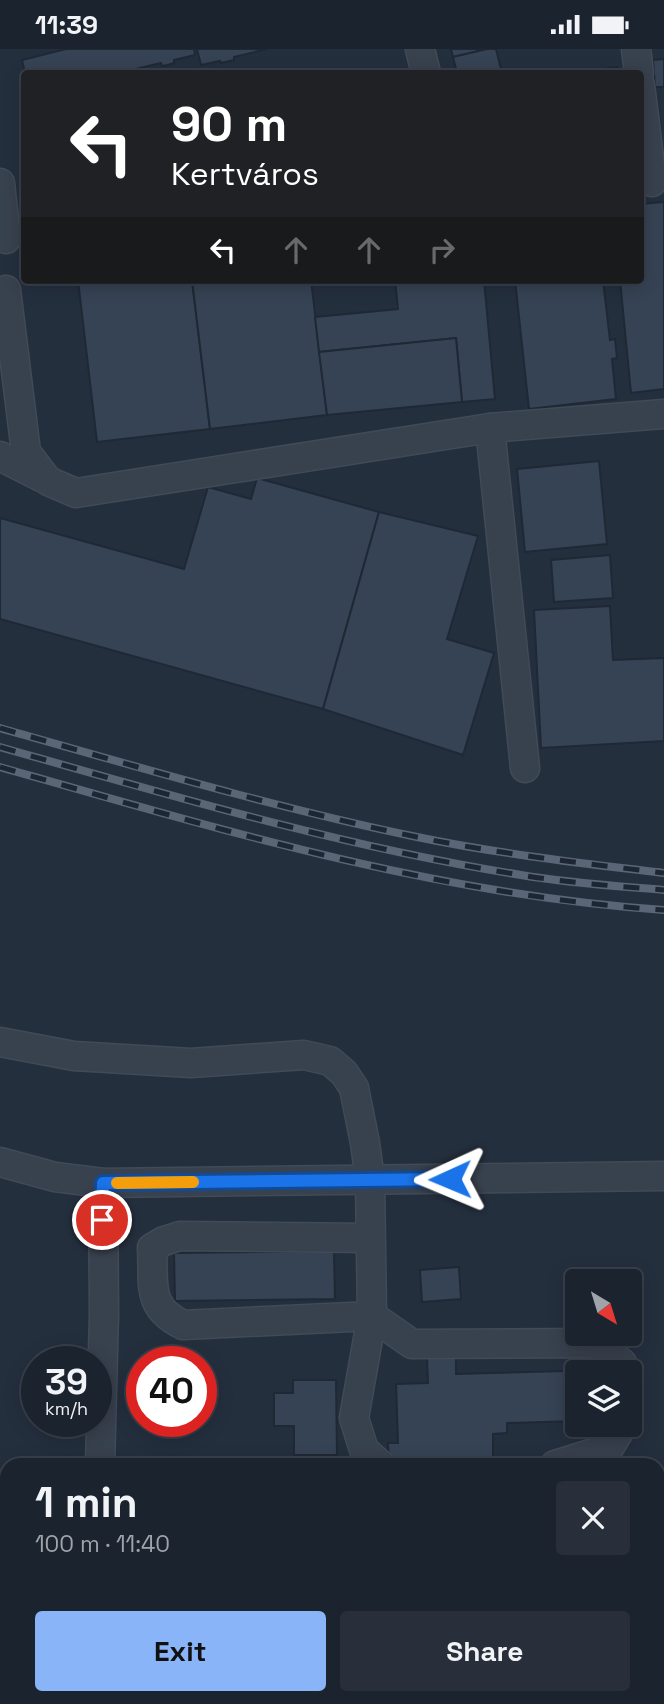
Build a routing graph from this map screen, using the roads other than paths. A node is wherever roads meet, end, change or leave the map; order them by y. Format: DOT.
graph roads {
  1 [pos="420,49"];
  2 [pos="636,49"];
  3 [pos="425,70"];
  4 [pos="639,70"];
  5 [pos="644,117"];
  6 [pos="652,181"];
  7 [pos="9,194"];
  8 [pos="10,239"];
  9 [pos="6,290"];
  10 [pos="664,414"];
  11 [pos="491,428"];
  12 [pos="0,456"];
  13 [pos="48,481"];
  14 [pos="525,768"];
  15 [pos="0,1042"];
  16 [pos="0,1162"];
  17 [pos="664,1176"];
  18 [pos="370,1180"];
  19 [pos="103,1183"];
  20 [pos="370,1238"];
  21 [pos="372,1316"];
  22 [pos="618,1360"];
  23 [pos="616,1437"];
  24 [pos="100,1458"];
  25 [pos="374,1458"];
  26 [pos="577,1458"];
  1 -- 3 [label="street"];
  2 -- 4 [label="street"];
  5 -- 6 [label="street"];
  7 -- 8 [label="street"];
  9 -- 13 [label="street"];
  10 -- 11 [label="street"];
  11 -- 13 [label="street"];
  11 -- 14 [label="street"];
  12 -- 13 [label="street"];
  15 -- 18 [label="street"];
  16 -- 19 [label="street"];
  17 -- 18 [label="street"];
  18 -- 19 [label="street"];
  18 -- 20 [label="street"];
  19 -- 24 [label="street"];
  20 -- 21 [label="street"];
  20 -- 21 [label="street"];
  21 -- 22 [label="street"];
  21 -- 25 [label="street"];
  23 -- 26 [label="street"];
}
